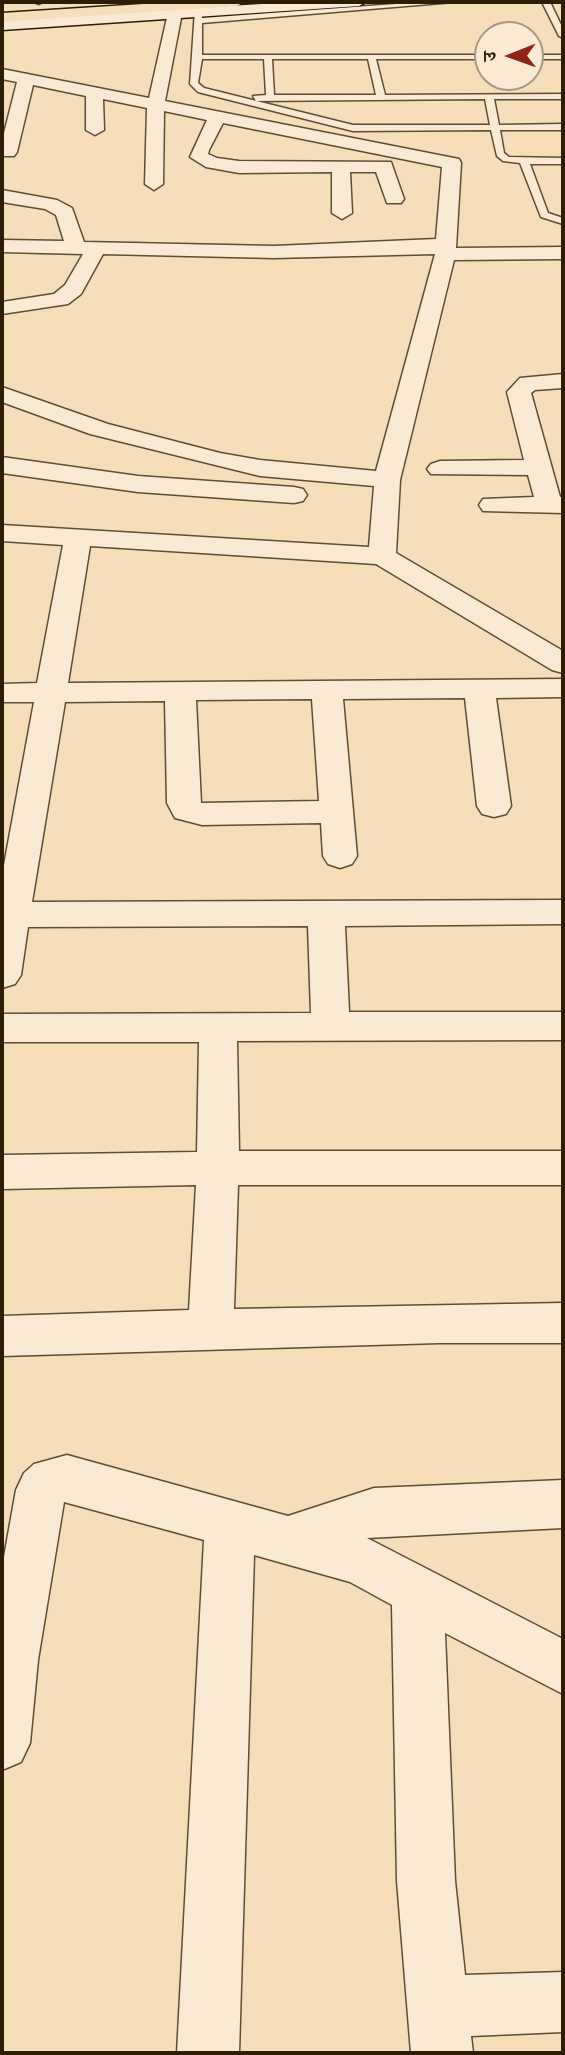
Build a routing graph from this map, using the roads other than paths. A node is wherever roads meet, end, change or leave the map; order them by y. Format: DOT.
graph roads {
  1 [pos="38,2"];
  2 [pos="44,2"];
  3 [pos="121,2"];
  4 [pos="237,2"];
  5 [pos="359,2"];
  6 [pos="450,2"];
  7 [pos="546,2"];
  8 [pos="2,5"];
  9 [pos="2,11"];
  10 [pos="175,13"];
  11 [pos="198,16"];
  12 [pos="2,18"];
  13 [pos="560,24"];
  14 [pos="2,25"];
  15 [pos="563,36"];
  16 [pos="268,57"];
  17 [pos="371,57"];
  18 [pos="474,57"];
  19 [pos="544,57"];
  20 [pos="563,57"];
  21 [pos="198,58"];
  22 [pos="2,74"];
  23 [pos="26,78"];
  24 [pos="94,92"];
  25 [pos="489,96"];
  26 [pos="563,96"];
  27 [pos="381,97"];
  28 [pos="270,98"];
  29 [pos="232,99"];
  30 [pos="156,104"];
  31 [pos="217,117"];
  32 [pos="494,127"];
  33 [pos="563,127"];
  34 [pos="96,130"];
  35 [pos="8,152"];
  36 [pos="523,161"];
  37 [pos="563,161"];
  38 [pos="341,166"];
  39 [pos="384,166"];
  40 [pos="452,166"];
  41 [pos="154,184"];
  42 [pos="2,196"];
  43 [pos="394,199"];
  44 [pos="342,213"];
  45 [pos="563,221"];
  46 [pos="2,246"];
  47 [pos="445,249"];
  48 [pos="85,250"];
  49 [pos="563,253"];
  50 [pos="2,308"];
  51 [pos="563,380"];
  52 [pos="2,394"];
  53 [pos="2,465"];
  54 [pos="539,467"];
  55 [pos="485,468"];
  56 [pos="440,469"];
  57 [pos="385,491"];
  58 [pos="492,505"];
  59 [pos="556,505"];
  60 [pos="2,533"];
  61 [pos="497,534"];
  62 [pos="78,538"];
  63 [pos="382,556"];
  64 [pos="563,664"];
  65 [pos="563,688"];
  66 [pos="479,689"];
  67 [pos="327,690"];
  68 [pos="180,691"];
  69 [pos="51,692"];
  70 [pos="2,693"];
  71 [pos="494,806"];
  72 [pos="337,812"];
  73 [pos="340,856"];
  74 [pos="563,912"];
  75 [pos="326,913"];
  76 [pos="12,915"];
  77 [pos="2,975"];
  78 [pos="563,1026"];
  79 [pos="331,1027"];
  80 [pos="2,1028"];
  81 [pos="219,1028"];
  82 [pos="218,1168"];
  83 [pos="563,1168"];
  84 [pos="2,1172"];
  85 [pos="563,1324"];
  86 [pos="211,1330"];
  87 [pos="2,1336"];
  88 [pos="563,1504"];
  89 [pos="230,1523"];
  90 [pos="288,1540"];
  91 [pos="418,1591"];
  92 [pos="563,1667"];
  93 [pos="2,1742"];
  94 [pos="563,2002"];
  95 [pos="440,2030"];
  96 [pos="208,2053"];
  1 -- 2 [label="street"];
  1 -- 8 [label="street"];
  3 -- 9 [label="highway"];
  4 -- 12 [label="highway"];
  5 -- 11 [label="street"];
  6 -- 11 [label="lane"];
  7 -- 13 [label="lane"];
  10 -- 11 [label="street"];
  10 -- 14 [label="street"];
  10 -- 30 [label="street"];
  11 -- 21 [label="lane"];
  13 -- 15 [label="lane"];
  16 -- 17 [label="lane"];
  16 -- 21 [label="lane"];
  16 -- 28 [label="lane"];
  17 -- 18 [label="lane"];
  17 -- 27 [label="lane"];
  19 -- 20 [label="lane"];
  21 -- 29 [label="lane"];
  22 -- 23 [label="street"];
  23 -- 24 [label="street"];
  23 -- 35 [label="street"];
  24 -- 30 [label="street"];
  24 -- 34 [label="street"];
  25 -- 26 [label="lane"];
  25 -- 27 [label="lane"];
  25 -- 32 [label="lane"];
  27 -- 28 [label="lane"];
  28 -- 29 [label="lane"];
  29 -- 32 [label="lane"];
  30 -- 31 [label="street"];
  30 -- 41 [label="street"];
  31 -- 38 [label="street"];
  31 -- 40 [label="street"];
  32 -- 33 [label="lane"];
  32 -- 36 [label="lane"];
  36 -- 37 [label="lane"];
  36 -- 45 [label="lane"];
  38 -- 39 [label="street"];
  38 -- 44 [label="street"];
  39 -- 40 [label="street"];
  39 -- 43 [label="street"];
  40 -- 47 [label="street"];
  42 -- 48 [label="street"];
  46 -- 48 [label="street"];
  47 -- 48 [label="street"];
  47 -- 49 [label="street"];
  47 -- 57 [label="street"];
  48 -- 50 [label="street"];
  51 -- 54 [label="street"];
  52 -- 57 [label="street"];
  53 -- 57 [label="street"];
  54 -- 55 [label="street"];
  54 -- 59 [label="street"];
  55 -- 56 [label="street"];
  55 -- 58 [label="street"];
  57 -- 63 [label="street"];
  58 -- 59 [label="street"];
  58 -- 61 [label="street"];
  60 -- 62 [label="street"];
  62 -- 63 [label="street"];
  62 -- 69 [label="street"];
  63 -- 64 [label="street"];
  65 -- 66 [label="street"];
  66 -- 67 [label="street"];
  66 -- 71 [label="street"];
  67 -- 68 [label="street"];
  67 -- 72 [label="street"];
  68 -- 69 [label="street"];
  68 -- 72 [label="street"];
  69 -- 70 [label="street"];
  69 -- 76 [label="street"];
  72 -- 73 [label="street"];
  74 -- 75 [label="street"];
  75 -- 76 [label="street"];
  75 -- 79 [label="street"];
  76 -- 77 [label="street"];
  78 -- 79 [label="street"];
  79 -- 81 [label="street"];
  80 -- 81 [label="street"];
  81 -- 82 [label="street"];
  82 -- 83 [label="street"];
  82 -- 84 [label="street"];
  82 -- 86 [label="street"];
  85 -- 86 [label="street"];
  86 -- 87 [label="street"];
  88 -- 90 [label="street"];
  89 -- 90 [label="street"];
  89 -- 93 [label="street"];
  89 -- 96 [label="street"];
  90 -- 91 [label="street"];
  91 -- 92 [label="street"];
  91 -- 95 [label="street"];
  94 -- 95 [label="street"];
}
